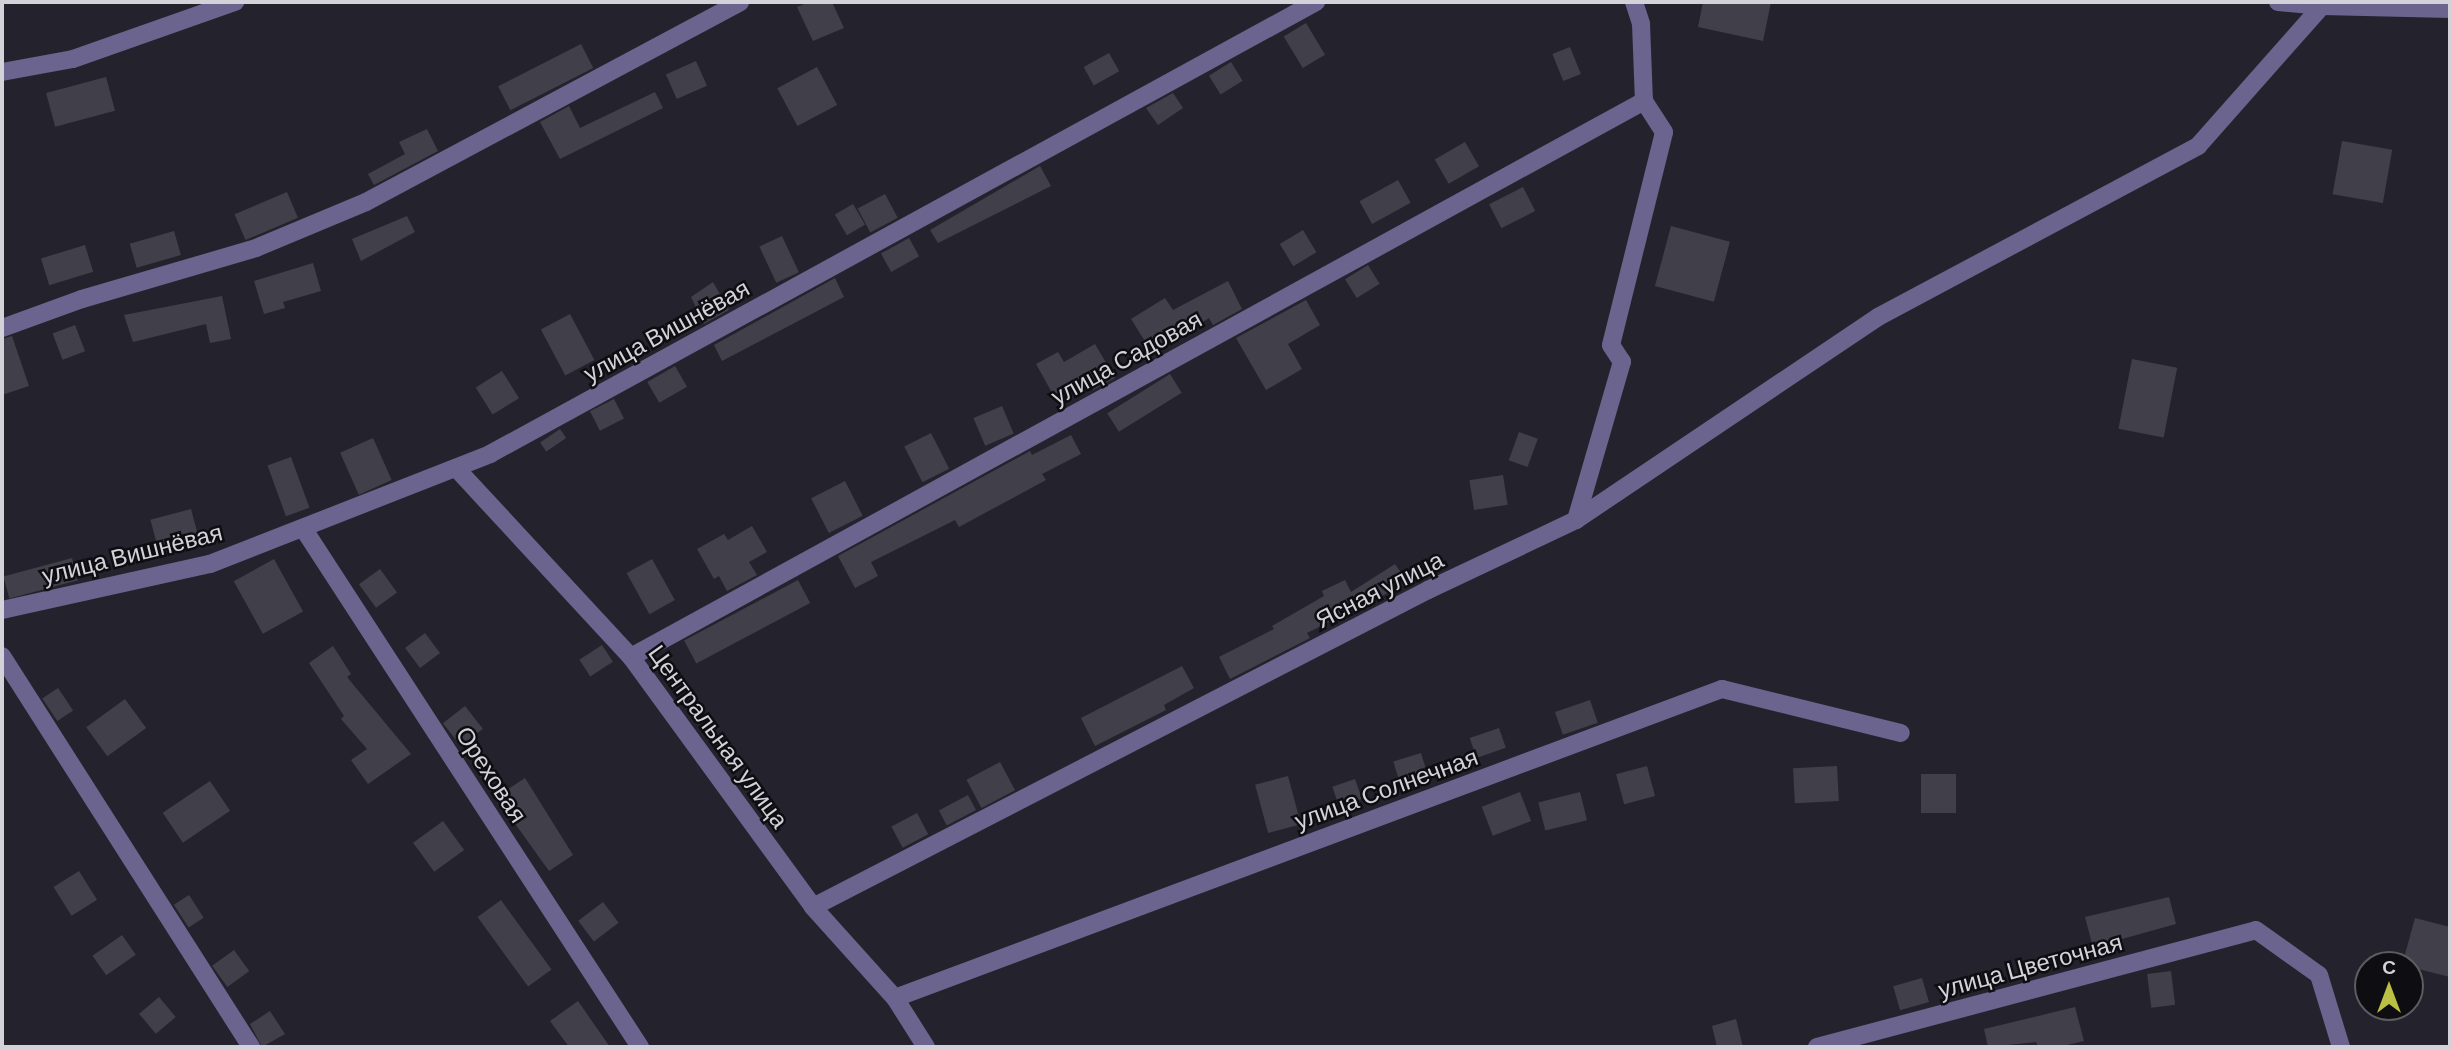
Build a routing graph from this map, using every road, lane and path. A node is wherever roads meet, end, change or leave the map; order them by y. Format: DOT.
graph roads {
  1 [pos="235,2"];
  2 [pos="740,2"];
  3 [pos="1316,2"];
  4 [pos="1634,2"];
  5 [pos="2278,2"];
  6 [pos="2322,6"];
  7 [pos="2450,9"];
  8 [pos="2,72"];
  9 [pos="1644,101"];
  10 [pos="2,328"];
  11 [pos="456,468"];
  12 [pos="1576,520"];
  13 [pos="303,527"];
  14 [pos="2,610"];
  15 [pos="2,656"];
  16 [pos="631,657"];
  17 [pos="1901,733"];
  18 [pos="813,907"];
  19 [pos="895,998"];
  20 [pos="251,1047"];
  21 [pos="640,1047"];
  22 [pos="926,1047"];
  23 [pos="1817,1047"];
  24 [pos="2341,1047"];
  1 -- 8 [label="street"];
  2 -- 10 [label="street"];
  3 -- 11 [label="street, улица Вишнёвая"];
  4 -- 9 [label="street"];
  5 -- 6 [label="street"];
  6 -- 7 [label="street"];
  6 -- 12 [label="street, Ясная улица"];
  9 -- 12 [label="street"];
  9 -- 16 [label="street, улица Садовая"];
  11 -- 13 [label="street, улица Вишнёвая"];
  11 -- 16 [label="street, Центральная улица"];
  12 -- 18 [label="street, Ясная улица"];
  13 -- 14 [label="street, улица Вишнёвая"];
  13 -- 21 [label="street, Ореховая"];
  15 -- 20 [label="street"];
  16 -- 18 [label="street, Центральная улица"];
  17 -- 19 [label="street, улица Солнечная"];
  18 -- 19 [label="street, Центральная улица"];
  19 -- 22 [label="street, Центральная улица"];
  23 -- 24 [label="street, улица Цветочная"];
}
